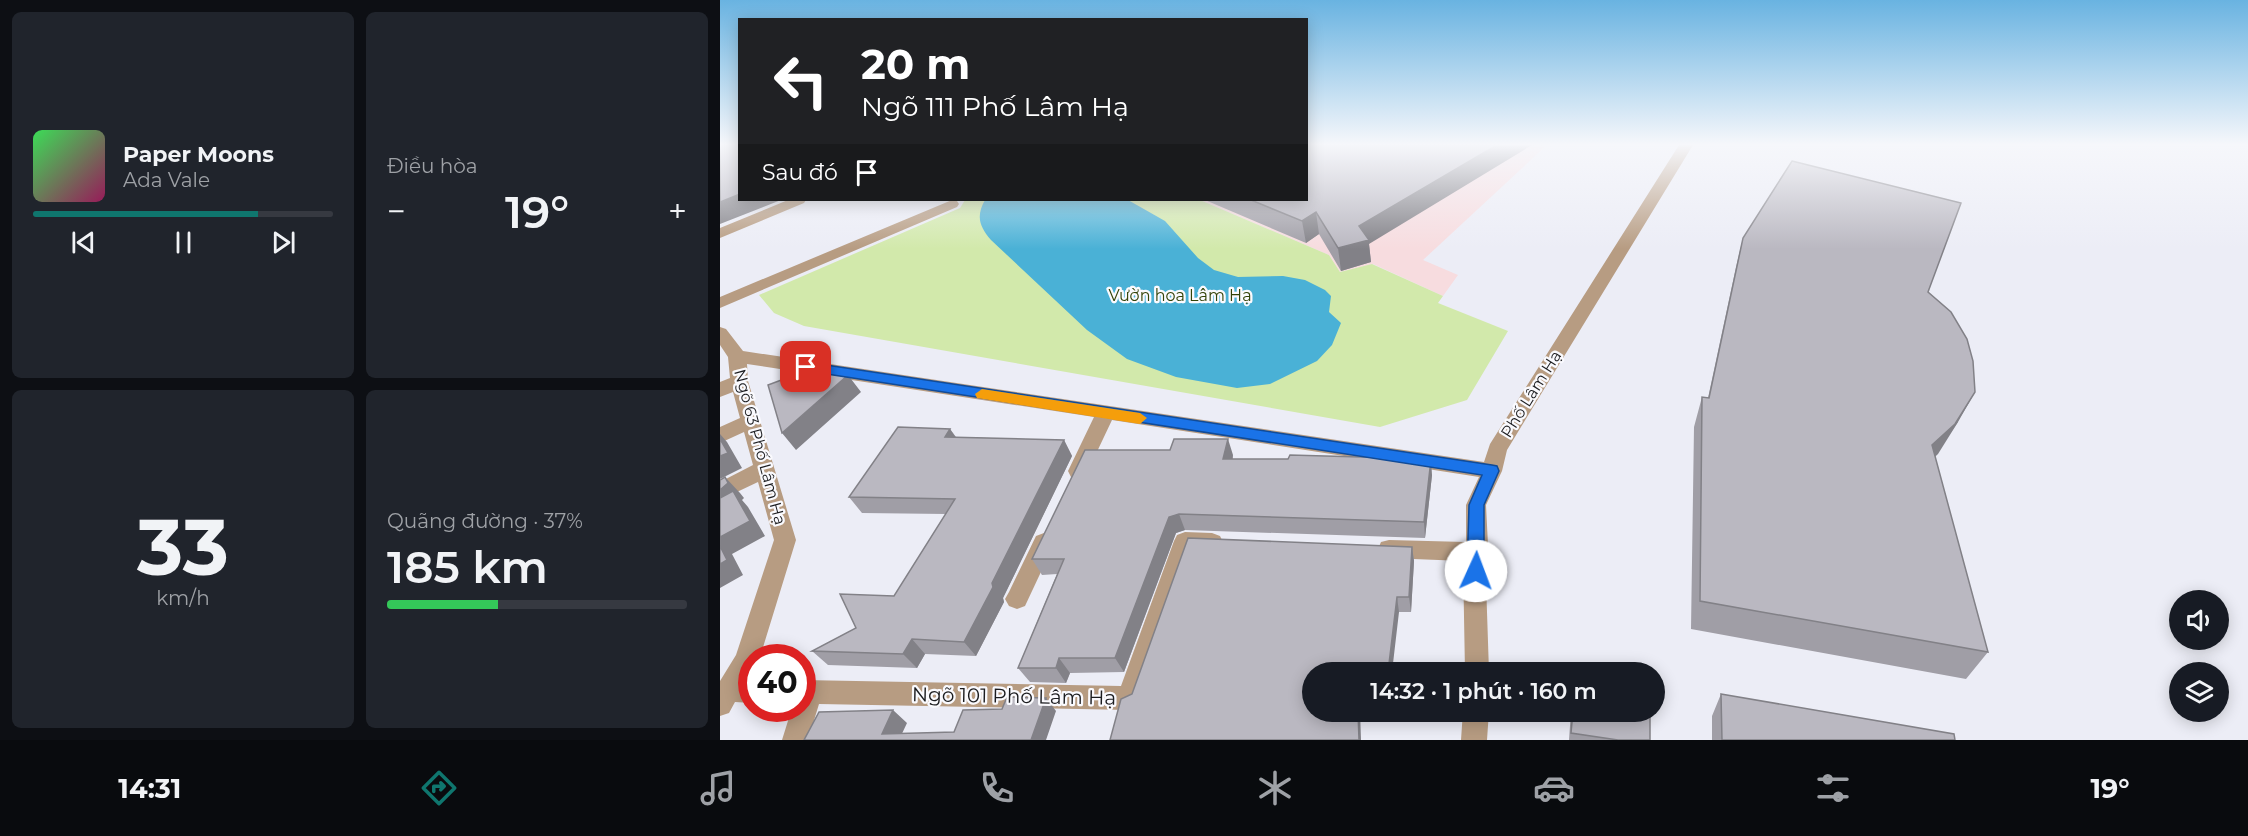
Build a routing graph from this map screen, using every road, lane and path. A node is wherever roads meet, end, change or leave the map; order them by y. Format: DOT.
graph roads {
  1 [pos="1665,180"];
  2 [pos="797,201"];
  3 [pos="952,204"];
  4 [pos="720,232"];
  5 [pos="720,303"];
  6 [pos="727,346"];
  7 [pos="729,386"];
  8 [pos="1106,413"];
  9 [pos="750,421"];
  10 [pos="720,436"];
  11 [pos="764,469"];
  12 [pos="1492,471"];
  13 [pos="1071,485"];
  14 [pos="720,492"];
  15 [pos="1051,526"];
  16 [pos="1232,543"];
  17 [pos="1370,548"];
  18 [pos="1474,552"];
  19 [pos="1017,599"];
  20 [pos="1478,662"];
  21 [pos="730,690"];
  22 [pos="816,692"];
  23 [pos="799,722"];
  24 [pos="1475,722"];
  25 [pos="795,740"];
  26 [pos="1474,740"];
  1 -- 12 [label="street, Phố Lâm Hạ"];
  2 -- 4 [label="street"];
  3 -- 5 [label="street"];
  6 -- 7 [label="street, Ngõ 63 Phố Lâm Hạ"];
  6 -- 8 [label="street"];
  7 -- 9 [label="street, Ngõ 63 Phố Lâm Hạ"];
  8 -- 12 [label="street"];
  8 -- 13 [label="street"];
  9 -- 10 [label="street"];
  9 -- 11 [label="street, Ngõ 63 Phố Lâm Hạ"];
  11 -- 14 [label="street"];
  11 -- 21 [label="street, Ngõ 63 Phố Lâm Hạ"];
  12 -- 18 [label="street, Phố Lâm Hạ"];
  15 -- 19 [label="street"];
  16 -- 22 [label="street, Ngõ 101 Phố Lâm Hạ"];
  17 -- 18 [label="street"];
  18 -- 20 [label="street, Phố Lâm Hạ"];
  23 -- 25 [label="street"];
  24 -- 26 [label="street"];
}
